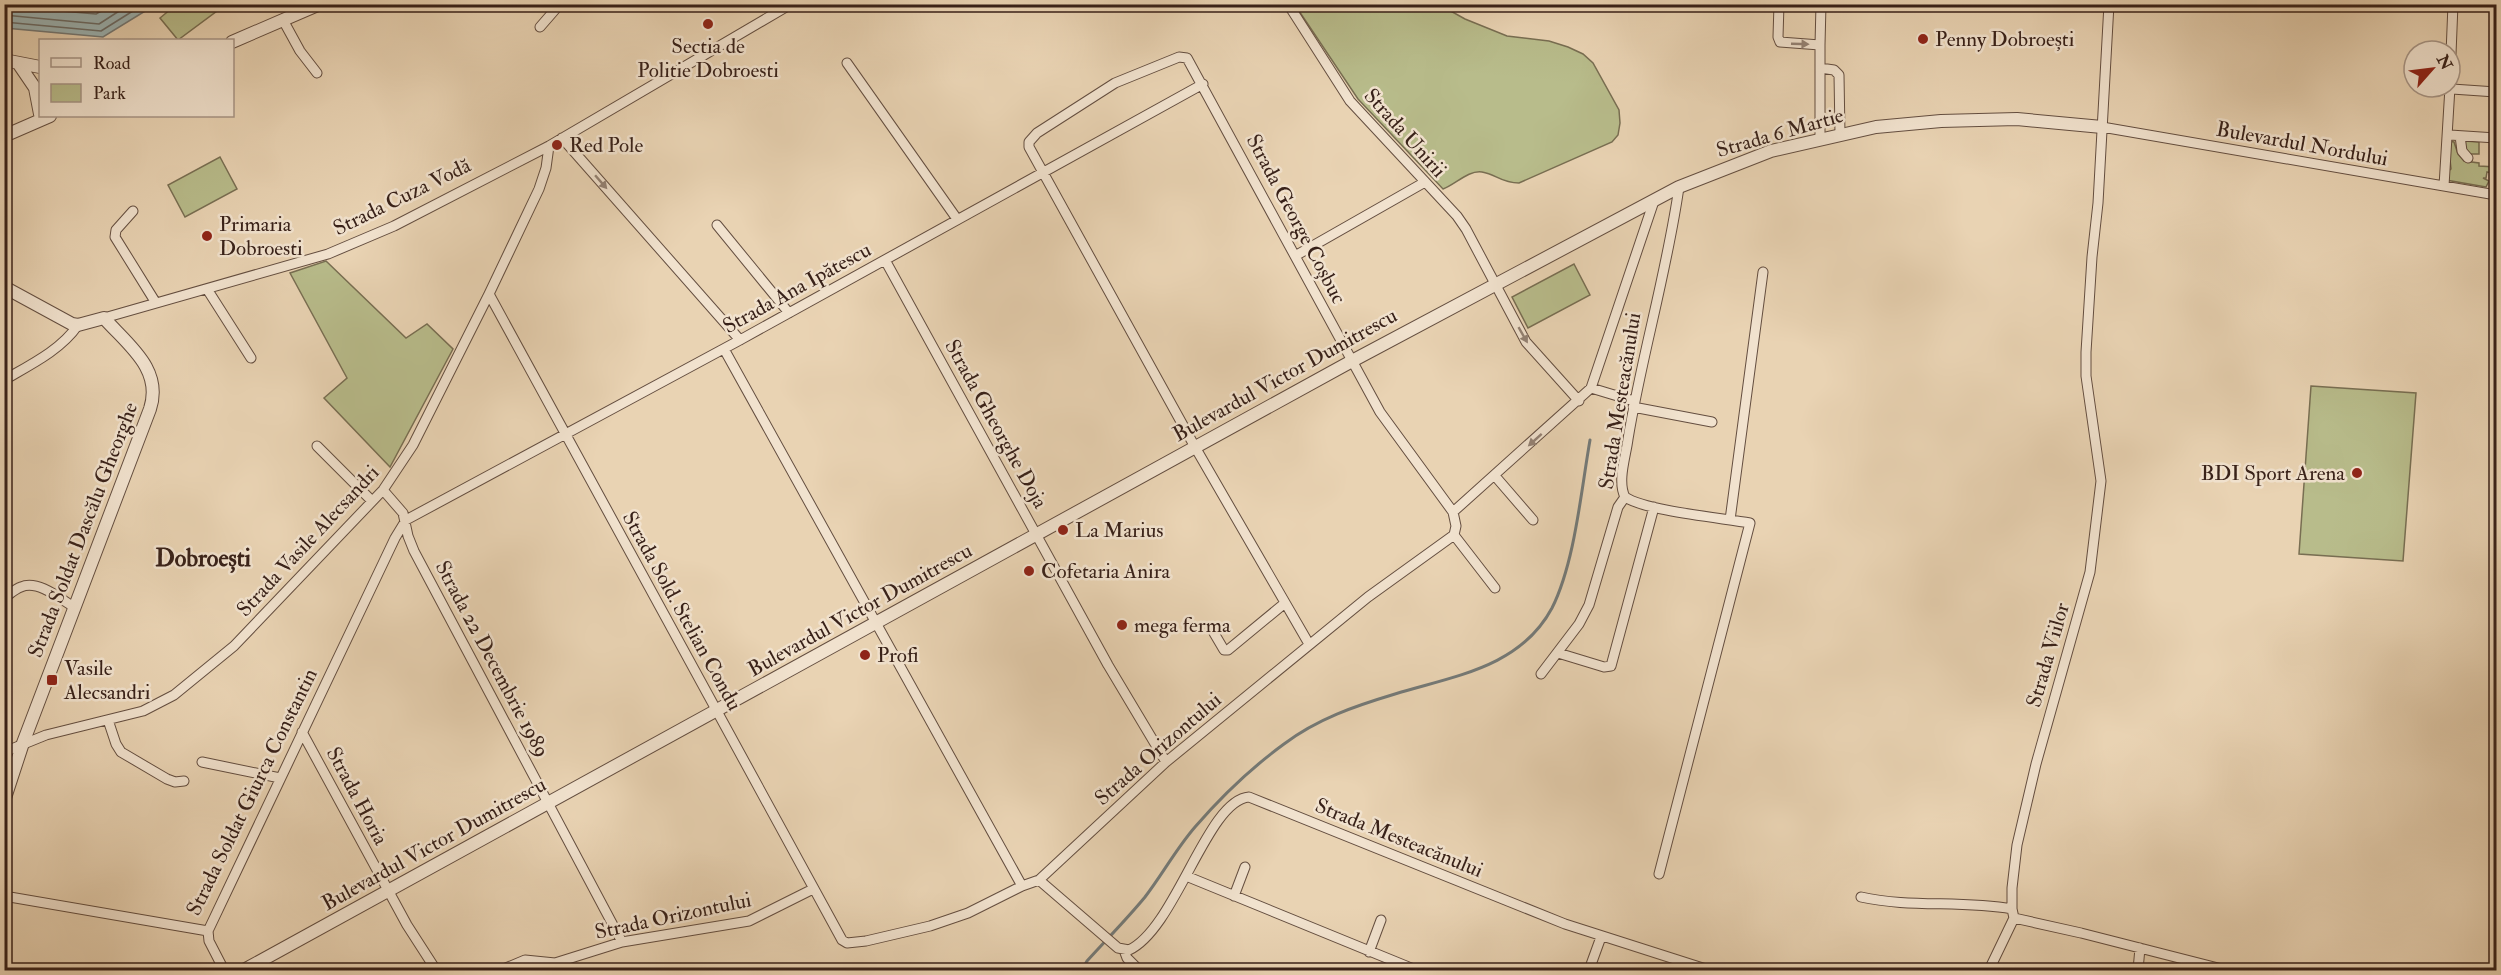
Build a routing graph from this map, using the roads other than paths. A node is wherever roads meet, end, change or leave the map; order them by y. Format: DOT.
graph roads {
  1 [pos="320,4"];
  2 [pos="560,4"];
  3 [pos="791,4"];
  4 [pos="1288,4"];
  5 [pos="1779,4"];
  6 [pos="1821,4"];
  7 [pos="2109,4"];
  8 [pos="2453,4"];
  9 [pos="283,20"];
  10 [pos="540,27"];
  11 [pos="2452,39"];
  12 [pos="234,41"];
  13 [pos="1820,45"];
  14 [pos="4,60"];
  15 [pos="18,63"];
  16 [pos="847,63"];
  17 [pos="39,67"];
  18 [pos="1820,68"];
  19 [pos="317,73"];
  20 [pos="1203,84"];
  21 [pos="2462,87"];
  22 [pos="2496,92"];
  23 [pos="2450,99"];
  24 [pos="39,102"];
  25 [pos="41,117"];
  26 [pos="2102,127"];
  27 [pos="1840,134"];
  28 [pos="4,136"];
  29 [pos="562,138"];
  30 [pos="1820,138"];
  31 [pos="2496,138"];
  32 [pos="549,146"];
  33 [pos="2468,158"];
  34 [pos="1042,172"];
  35 [pos="1425,182"];
  36 [pos="2444,186"];
  37 [pos="1679,187"];
  38 [pos="2496,195"];
  39 [pos="1653,201"];
  40 [pos="133,211"];
  41 [pos="957,219"];
  42 [pos="717,225"];
  43 [pos="1295,256"];
  44 [pos="885,260"];
  45 [pos="1763,272"];
  46 [pos="1495,284"];
  47 [pos="4,287"];
  48 [pos="207,289"];
  49 [pos="489,294"];
  50 [pos="156,303"];
  51 [pos="789,313"];
  52 [pos="104,318"];
  53 [pos="78,326"];
  54 [pos="740,340"];
  55 [pos="724,349"];
  56 [pos="251,358"];
  57 [pos="1352,361"];
  58 [pos="4,380"];
  59 [pos="1591,388"];
  60 [pos="1579,401"];
  61 [pos="1634,404"];
  62 [pos="1712,422"];
  63 [pos="566,435"];
  64 [pos="317,446"];
  65 [pos="1195,447"];
  66 [pos="1495,476"];
  67 [pos="383,489"];
  68 [pos="1625,497"];
  69 [pos="372,501"];
  70 [pos="1654,507"];
  71 [pos="1454,516"];
  72 [pos="406,520"];
  73 [pos="1533,520"];
  74 [pos="1730,520"];
  75 [pos="1036,534"];
  76 [pos="1454,535"];
  77 [pos="1495,588"];
  78 [pos="4,598"];
  79 [pos="1285,603"];
  80 [pos="75,608"];
  81 [pos="875,624"];
  82 [pos="1214,633"];
  83 [pos="1309,644"];
  84 [pos="1558,653"];
  85 [pos="1541,674"];
  86 [pos="716,711"];
  87 [pos="108,720"];
  88 [pos="302,732"];
  89 [pos="23,743"];
  90 [pos="4,752"];
  91 [pos="202,762"];
  92 [pos="1166,762"];
  93 [pos="280,778"];
  94 [pos="184,781"];
  95 [pos="4,801"];
  96 [pos="547,804"];
  97 [pos="1245,867"];
  98 [pos="1659,874"];
  99 [pos="1186,876"];
  100 [pos="1039,880"];
  101 [pos="1022,886"];
  102 [pos="813,889"];
  103 [pos="388,891"];
  104 [pos="4,896"];
  105 [pos="1234,896"];
  106 [pos="1861,897"];
  107 [pos="2013,914"];
  108 [pos="1381,920"];
  109 [pos="208,931"];
  110 [pos="1601,938"];
  111 [pos="622,942"];
  112 [pos="847,943"];
  113 [pos="2140,948"];
  114 [pos="1121,949"];
  115 [pos="1369,952"];
  116 [pos="4,961"];
  117 [pos="5,970"];
  118 [pos="224,970"];
  119 [pos="244,970"];
  120 [pos="436,970"];
  121 [pos="501,970"];
  122 [pos="1139,970"];
  123 [pos="1416,970"];
  124 [pos="1589,970"];
  125 [pos="1709,970"];
  126 [pos="1989,970"];
  127 [pos="2138,970"];
  128 [pos="2226,970"];
  1 -- 9 [label="street"];
  2 -- 10 [label="street"];
  3 -- 29 [label="street, Strada Cuza Vodă"];
  4 -- 35 [label="street, Strada Unirii"];
  5 -- 13 [label="street, one-way"];
  6 -- 13 [label="street"];
  7 -- 26 [label="street, Strada Viilor"];
  8 -- 11 [label="street"];
  9 -- 12 [label="street"];
  9 -- 19 [label="street"];
  13 -- 18 [label="street"];
  14 -- 15 [label="street"];
  15 -- 17 [label="street"];
  15 -- 24 [label="street"];
  16 -- 41 [label="street"];
  18 -- 27 [label="street"];
  18 -- 30 [label="street"];
  20 -- 34 [label="street, Strada Ana Ipătescu"];
  20 -- 34 [label="street, Strada George Coșbuc"];
  20 -- 43 [label="street, Strada George Coșbuc"];
  21 -- 22 [label="street"];
  23 -- 36 [label="street"];
  25 -- 28 [label="street"];
  26 -- 27 [label="street, Strada 6 Martie"];
  26 -- 36 [label="street, Bulevardul Nordului"];
  26 -- 107 [label="street, Strada Viilor"];
  27 -- 30 [label="street, Strada 6 Martie"];
  29 -- 32 [label="street, Strada Cuza Vodă"];
  29 -- 54 [label="street, one-way"];
  30 -- 37 [label="street, Strada 6 Martie"];
  31 -- 33 [label="street"];
  32 -- 48 [label="street, Strada Cuza Vodă"];
  32 -- 49 [label="street, Strada Vasile Alecsandri"];
  34 -- 41 [label="street, Strada Ana Ipătescu"];
  34 -- 65 [label="street"];
  35 -- 43 [label="street"];
  35 -- 46 [label="street, Strada Unirii"];
  36 -- 38 [label="street, Bulevardul Nordului"];
  37 -- 39 [label="street, Strada 6 Martie"];
  37 -- 61 [label="street, Strada Mesteacănului"];
  39 -- 46 [label="street, Strada 6 Martie"];
  39 -- 59 [label="street"];
  40 -- 50 [label="street"];
  41 -- 44 [label="street, Strada Ana Ipătescu"];
  42 -- 51 [label="street"];
  43 -- 57 [label="street, Strada George Coșbuc"];
  44 -- 51 [label="street, Strada Ana Ipătescu"];
  44 -- 75 [label="street, Strada Gheorghe Doja"];
  45 -- 74 [label="street"];
  46 -- 57 [label="street, Bulevardul Victor Dumitrescu"];
  46 -- 60 [label="street, Strada Unirii, one-way"];
  47 -- 53 [label="street"];
  48 -- 50 [label="street, Strada Cuza Vodă"];
  48 -- 56 [label="street"];
  49 -- 63 [label="street, Strada Sold. Stelian Condu"];
  49 -- 67 [label="street, Strada Vasile Alecsandri"];
  50 -- 52 [label="street, Strada Cuza Vodă"];
  51 -- 54 [label="street, Strada Ana Ipătescu"];
  52 -- 53 [label="street, Strada Cuza Vodă"];
  52 -- 80 [label="street, Strada Soldat Dascălu Gheorghe"];
  53 -- 58 [label="street"];
  54 -- 55 [label="street, Strada Ana Ipătescu"];
  55 -- 63 [label="street, Strada Ana Ipătescu"];
  55 -- 81 [label="street"];
  57 -- 65 [label="street, Bulevardul Victor Dumitrescu"];
  57 -- 71 [label="street, Strada George Coșbuc"];
  59 -- 60 [label="street"];
  59 -- 61 [label="street"];
  60 -- 66 [label="street, one-way"];
  61 -- 62 [label="street"];
  61 -- 68 [label="street, Strada Mesteacănului"];
  63 -- 72 [label="street, Strada Ana Ipătescu"];
  63 -- 86 [label="street, Strada Sold. Stelian Condu"];
  64 -- 69 [label="street"];
  65 -- 75 [label="street, Bulevardul Victor Dumitrescu"];
  65 -- 79 [label="street"];
  66 -- 71 [label="street"];
  66 -- 73 [label="street"];
  67 -- 69 [label="street, Strada Vasile Alecsandri"];
  67 -- 72 [label="street, Strada 22 Decembrie 1989"];
  68 -- 70 [label="street"];
  68 -- 84 [label="street, Strada Mesteacănului"];
  69 -- 87 [label="street, Strada Vasile Alecsandri"];
  70 -- 74 [label="street"];
  70 -- 84 [label="street"];
  71 -- 76 [label="street"];
  72 -- 88 [label="street, Strada Soldat Giurca Constantin"];
  72 -- 96 [label="street, Strada 22 Decembrie 1989"];
  74 -- 98 [label="street"];
  75 -- 81 [label="street, Bulevardul Victor Dumitrescu"];
  75 -- 92 [label="street, Strada Gheorghe Doja"];
  76 -- 77 [label="street"];
  76 -- 83 [label="street, Strada Orizontului"];
  78 -- 80 [label="street"];
  79 -- 82 [label="street"];
  79 -- 83 [label="street"];
  80 -- 89 [label="street, Strada Soldat Dascălu Gheorghe"];
  81 -- 86 [label="street, Bulevardul Victor Dumitrescu"];
  81 -- 101 [label="street"];
  83 -- 92 [label="street, Strada Orizontului"];
  84 -- 85 [label="street, Strada Mesteacănului"];
  86 -- 96 [label="street, Bulevardul Victor Dumitrescu"];
  86 -- 102 [label="street, Strada Sold. Stelian Condu"];
  87 -- 89 [label="street, Strada Vasile Alecsandri"];
  87 -- 94 [label="street"];
  88 -- 93 [label="street, Strada Soldat Giurca Constantin"];
  88 -- 103 [label="street, Strada Horia"];
  89 -- 90 [label="street, Strada Vasile Alecsandri"];
  89 -- 95 [label="street, Strada Soldat Dascălu Gheorghe"];
  91 -- 93 [label="street"];
  92 -- 100 [label="street, Strada Orizontului"];
  93 -- 109 [label="street, Strada Soldat Giurca Constantin"];
  96 -- 103 [label="street, Bulevardul Victor Dumitrescu"];
  96 -- 111 [label="street, Strada 22 Decembrie 1989"];
  97 -- 105 [label="street"];
  99 -- 105 [label="street"];
  99 -- 110 [label="street, Strada Mesteacănului"];
  99 -- 114 [label="street, Strada Mesteacănului"];
  100 -- 101 [label="street, Strada Orizontului"];
  100 -- 114 [label="street"];
  101 -- 112 [label="street, Strada Orizontului"];
  102 -- 111 [label="street, Strada Orizontului"];
  102 -- 112 [label="street, Strada Sold. Stelian Condu"];
  103 -- 119 [label="street, Bulevardul Victor Dumitrescu"];
  103 -- 120 [label="street, Strada Horia"];
  104 -- 109 [label="street, Strada Soldat Giurca Constantin"];
  105 -- 115 [label="street"];
  106 -- 107 [label="street"];
  107 -- 113 [label="street"];
  107 -- 126 [label="street"];
  108 -- 115 [label="street"];
  109 -- 118 [label="street"];
  110 -- 124 [label="street"];
  110 -- 125 [label="street"];
  111 -- 121 [label="street, Strada Orizontului"];
  113 -- 127 [label="street"];
  113 -- 128 [label="street"];
  114 -- 122 [label="street"];
  115 -- 123 [label="street"];
  116 -- 117 [label="street"];
}
